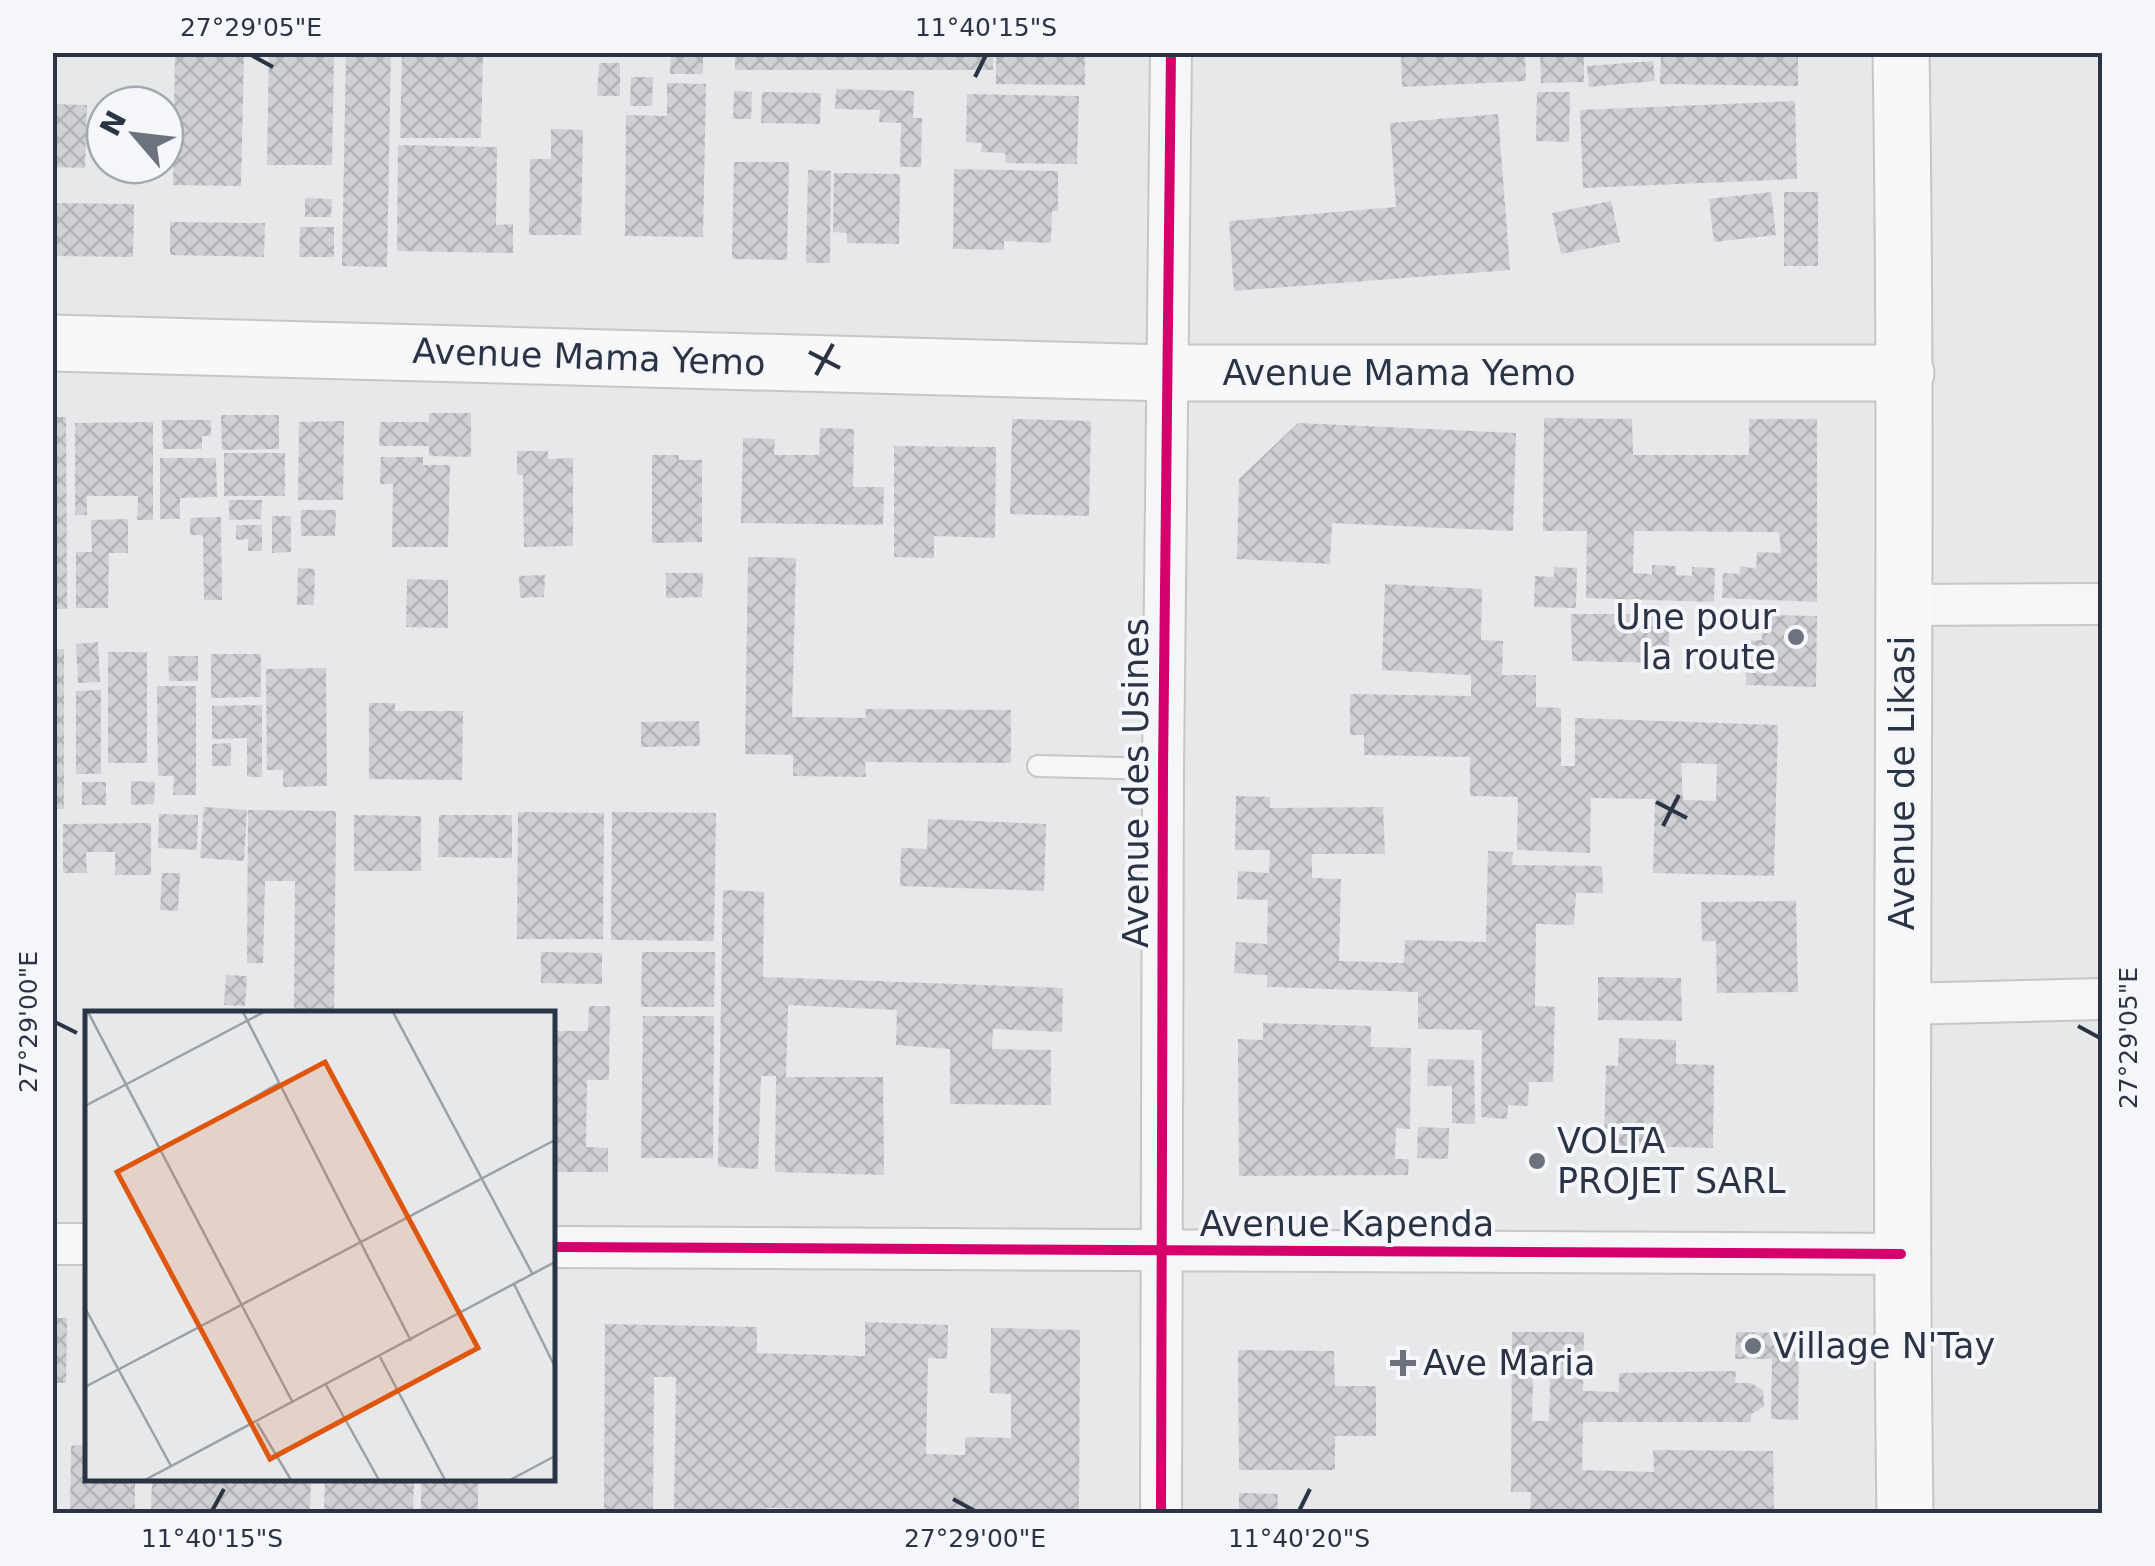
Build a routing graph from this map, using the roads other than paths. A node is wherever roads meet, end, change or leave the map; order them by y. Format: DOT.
graph roads {
  1 [pos="1170,52"];
  2 [pos="1901,52"];
  3 [pos="52,342"];
  4 [pos="1167,372"];
  5 [pos="1906,374"];
  6 [pos="1903,604"];
  7 [pos="2102,604"];
  8 [pos="1038,766"];
  9 [pos="1163,769"];
  10 [pos="2102,999"];
  11 [pos="1902,1004"];
  12 [pos="52,1244"];
  13 [pos="85,1244"];
  14 [pos="555,1247"];
  15 [pos="1162,1250"];
  16 [pos="1901,1254"];
  17 [pos="1161,1514"];
  18 [pos="1905,1514"];
  1 -- 4 [label="street, Avenue des Usines"];
  2 -- 5 [label="main road, Avenue de Likasi"];
  3 -- 4 [label="main road, Avenue Mama Yemo"];
  4 -- 5 [label="main road, Avenue Mama Yemo"];
  4 -- 9 [label="street, Avenue des Usines"];
  5 -- 6 [label="main road, Avenue de Likasi"];
  6 -- 7 [label="street"];
  6 -- 11 [label="main road, Avenue de Likasi"];
  8 -- 9 [label="lane"];
  9 -- 15 [label="street, Avenue des Usines"];
  10 -- 11 [label="street"];
  11 -- 16 [label="main road, Avenue de Likasi"];
  12 -- 13 [label="street"];
  14 -- 15 [label="street, Avenue Kapenda"];
  15 -- 16 [label="street, Avenue Kapenda"];
  15 -- 17 [label="street, Avenue des Usines"];
  16 -- 18 [label="main road, Avenue de Likasi"];
}
